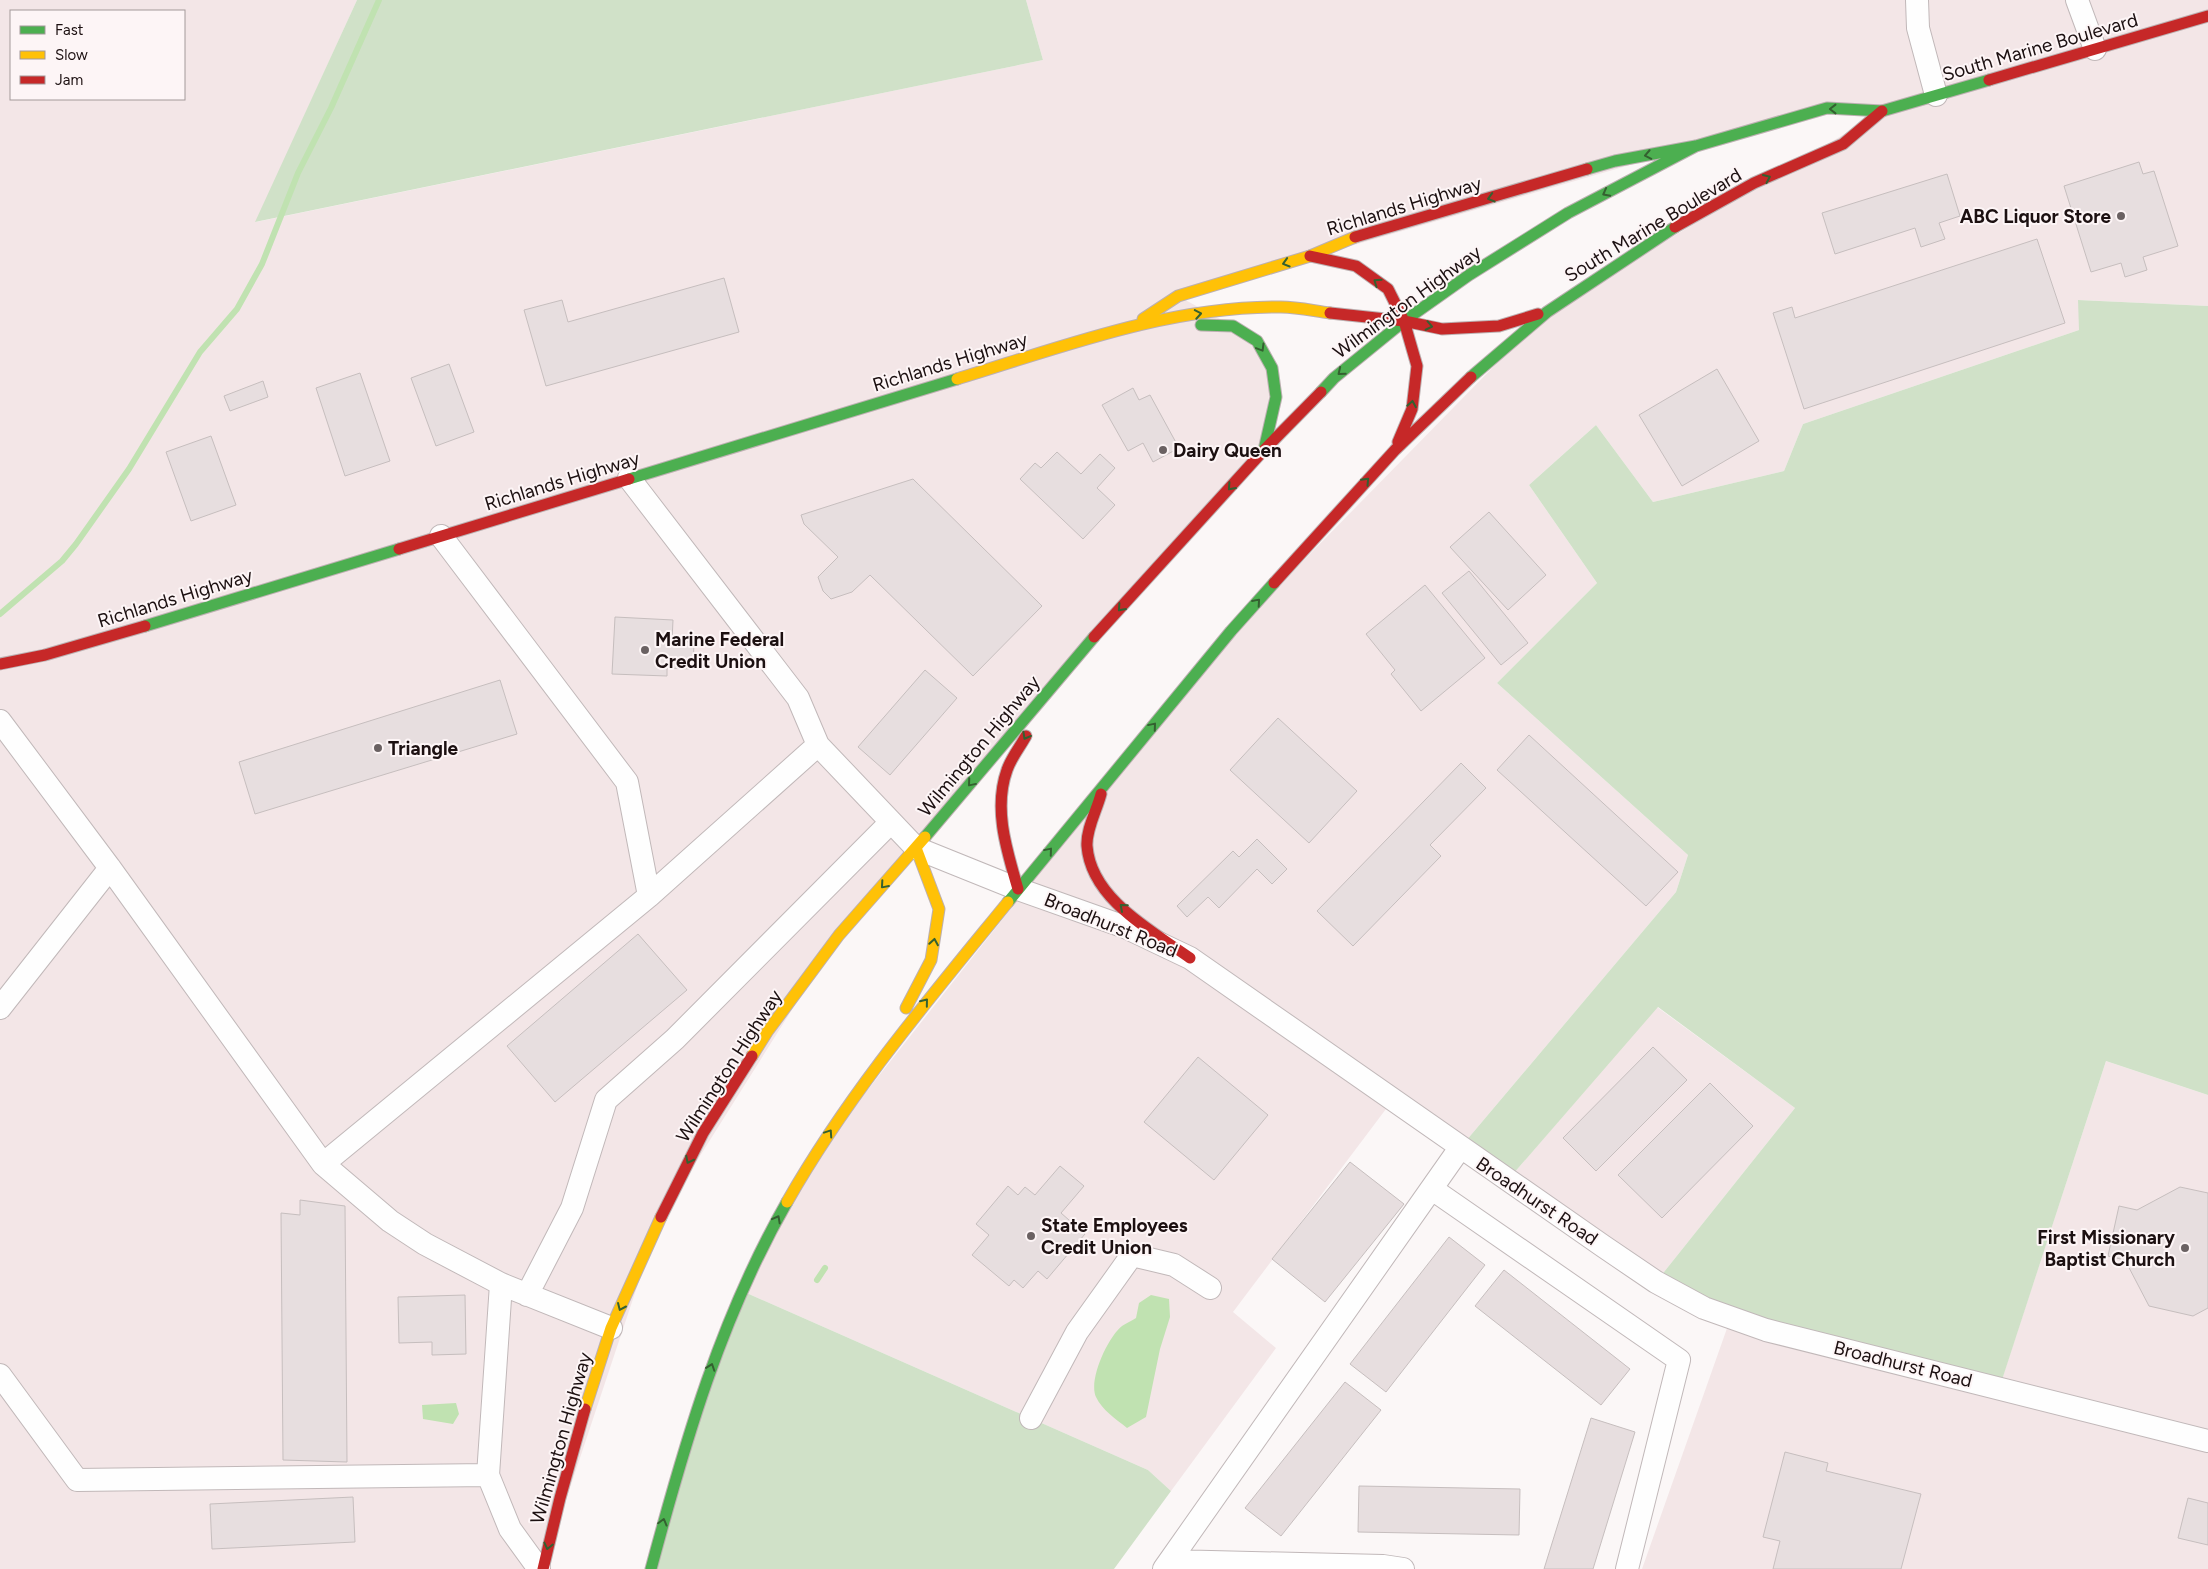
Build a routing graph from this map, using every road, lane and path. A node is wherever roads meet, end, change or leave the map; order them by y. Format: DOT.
graph roads {
  1 [pos="1917,0"];
  2 [pos="2077,0"];
  3 [pos="2208,16"];
  4 [pos="2095,49"];
  5 [pos="1936,95"];
  6 [pos="1882,111"];
  7 [pos="1696,146"];
  8 [pos="1310,256"];
  9 [pos="1547,312"];
  10 [pos="1404,321"];
  11 [pos="1133,325"];
  12 [pos="1395,450"];
  13 [pos="1263,451"];
  14 [pos="629,478"];
  15 [pos="441,536"];
  16 [pos="0,664"];
  17 [pos="1059,678"];
  18 [pos="0,722"];
  19 [pos="818,745"];
  20 [pos="1104,785"];
  21 [pos="891,822"];
  22 [pos="916,848"];
  23 [pos="110,868"];
  24 [pos="1018,889"];
  25 [pos="649,896"];
  26 [pos="1190,958"];
  27 [pos="0,1008"];
  28 [pos="876,1065"];
  29 [pos="1460,1148"];
  30 [pos="322,1164"];
  31 [pos="1432,1189"];
  32 [pos="501,1284"];
  33 [pos="1210,1288"];
  34 [pos="527,1296"];
  35 [pos="611,1328"];
  36 [pos="0,1375"];
  37 [pos="1030,1418"];
  38 [pos="2208,1441"];
  39 [pos="488,1476"];
  40 [pos="1167,1565"];
  41 [pos="1390,1568"];
  42 [pos="539,1569"];
  43 [pos="543,1569"];
  44 [pos="651,1569"];
  45 [pos="1627,1569"];
  1 -- 5 [label="street"];
  2 -- 4 [label="street"];
  3 -- 4 [label="main road, South Marine Boulevard"];
  4 -- 5 [label="main road, South Marine Boulevard"];
  5 -- 6 [label="main road, South Marine Boulevard"];
  6 -- 7 [label="main road, South Marine Boulevard, one-way"];
  9 -- 6 [label="main road, South Marine Boulevard, one-way"];
  7 -- 8 [label="main road, Richlands Highway, one-way"];
  7 -- 10 [label="main road, Wilmington Highway, one-way"];
  10 -- 8 [label="main road, one-way"];
  8 -- 11 [label="main road, Richlands Highway, one-way"];
  10 -- 9 [label="main road, Richlands Highway, one-way"];
  9 -- 12 [label="main road"];
  11 -- 10 [label="main road, Richlands Highway, one-way"];
  12 -- 10 [label="main road, one-way"];
  10 -- 13 [label="main road, Wilmington Highway, one-way"];
  11 -- 13 [label="main road, one-way"];
  11 -- 14 [label="main road, Richlands Highway"];
  20 -- 12 [label="main road, one-way"];
  13 -- 17 [label="main road, Wilmington Highway, one-way"];
  14 -- 15 [label="main road, Richlands Highway"];
  14 -- 19 [label="street"];
  15 -- 16 [label="main road, Richlands Highway"];
  15 -- 25 [label="street"];
  17 -- 22 [label="main road, Wilmington Highway, one-way"];
  17 -- 24 [label="main road, one-way"];
  18 -- 23 [label="street"];
  19 -- 21 [label="street"];
  19 -- 25 [label="street"];
  24 -- 20 [label="main road, one-way"];
  26 -- 20 [label="main road, one-way"];
  21 -- 22 [label="street"];
  21 -- 34 [label="street"];
  22 -- 24 [label="street, Broadhurst Road"];
  28 -- 22 [label="main road, one-way"];
  22 -- 35 [label="main road, Wilmington Highway, one-way"];
  23 -- 27 [label="street"];
  23 -- 30 [label="street"];
  24 -- 26 [label="street, Broadhurst Road"];
  28 -- 24 [label="main road, one-way"];
  25 -- 30 [label="street"];
  26 -- 29 [label="street, Broadhurst Road"];
  44 -- 28 [label="main road, one-way"];
  29 -- 31 [label="street"];
  29 -- 38 [label="street, Broadhurst Road"];
  30 -- 32 [label="street"];
  31 -- 40 [label="street"];
  31 -- 45 [label="street"];
  32 -- 34 [label="street"];
  32 -- 39 [label="street"];
  33 -- 37 [label="street"];
  34 -- 35 [label="street"];
  35 -- 43 [label="main road, Wilmington Highway, one-way"];
  36 -- 39 [label="street"];
  39 -- 42 [label="street"];
  40 -- 41 [label="street"];
}
